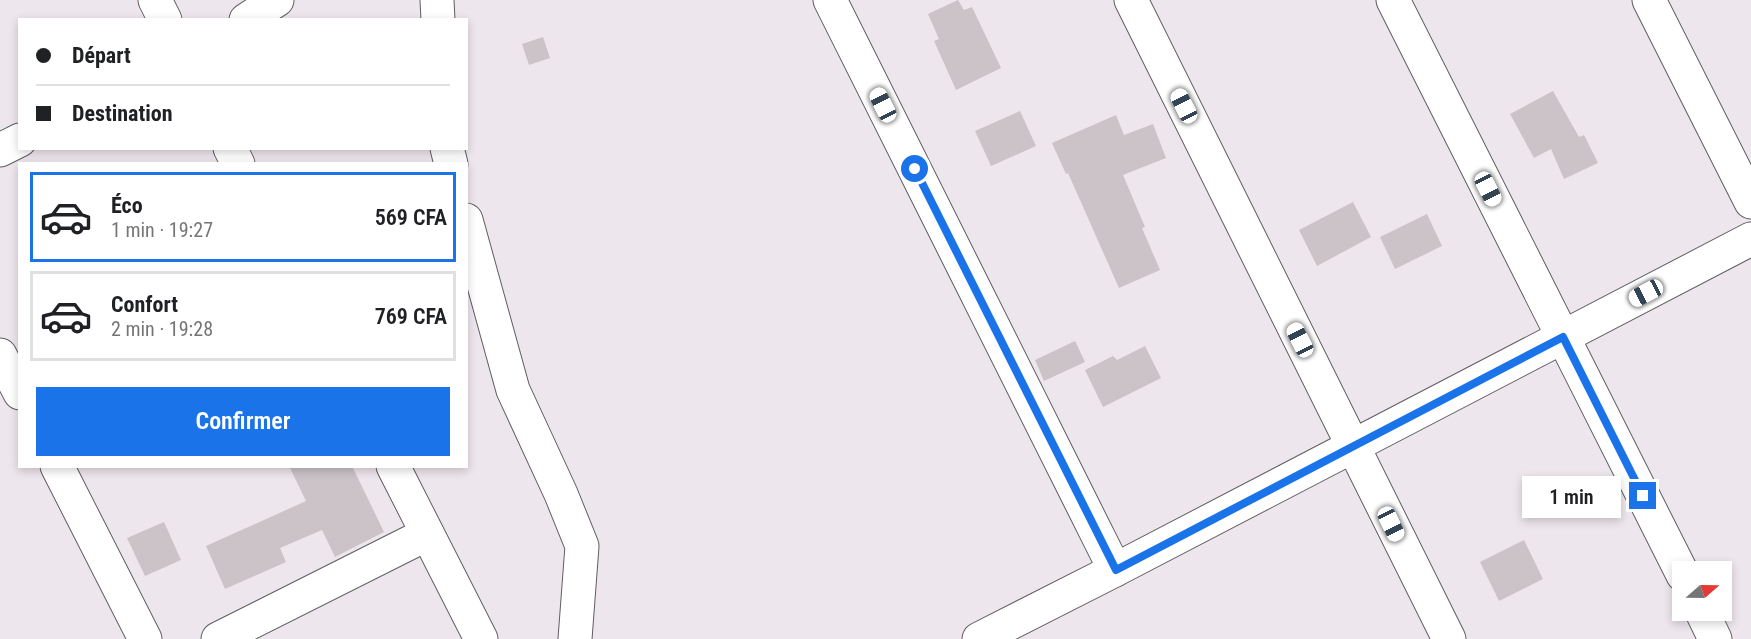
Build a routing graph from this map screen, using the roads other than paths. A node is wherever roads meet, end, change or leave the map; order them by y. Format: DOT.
graph roads {
  1 [pos="155,0"];
  2 [pos="277,0"];
  3 [pos="437,0"];
  4 [pos="830,0"];
  5 [pos="1131,0"];
  6 [pos="1393,0"];
  7 [pos="1649,0"];
  8 [pos="164,18"];
  9 [pos="249,18"];
  10 [pos="438,18"];
  11 [pos="18,141"];
  12 [pos="0,150"];
  13 [pos="1751,202"];
  14 [pos="468,227"];
  15 [pos="1751,238"];
  16 [pos="1563,337"];
  17 [pos="0,355"];
  18 [pos="18,389"];
  19 [pos="1353,446"];
  20 [pos="58,468"];
  21 [pos="394,468"];
  22 [pos="427,534"];
  23 [pos="1676,561"];
  24 [pos="1116,570"];
  25 [pos="1706,621"];
  26 [pos="145,639"];
  27 [pos="218,639"];
  28 [pos="481,639"];
  29 [pos="575,639"];
  30 [pos="979,639"];
  31 [pos="1449,639"];
  32 [pos="1715,639"];
  1 -- 8 [label="street"];
  2 -- 9 [label="street"];
  3 -- 10 [label="street"];
  4 -- 24 [label="street"];
  5 -- 19 [label="street"];
  6 -- 16 [label="street"];
  7 -- 13 [label="street"];
  11 -- 12 [label="street"];
  14 -- 29 [label="street"];
  15 -- 16 [label="street"];
  16 -- 19 [label="street"];
  16 -- 23 [label="street"];
  17 -- 18 [label="street"];
  19 -- 24 [label="street"];
  19 -- 31 [label="street"];
  20 -- 26 [label="street"];
  21 -- 22 [label="street"];
  22 -- 27 [label="street"];
  22 -- 28 [label="street"];
  24 -- 30 [label="street"];
  25 -- 32 [label="street"];
}
